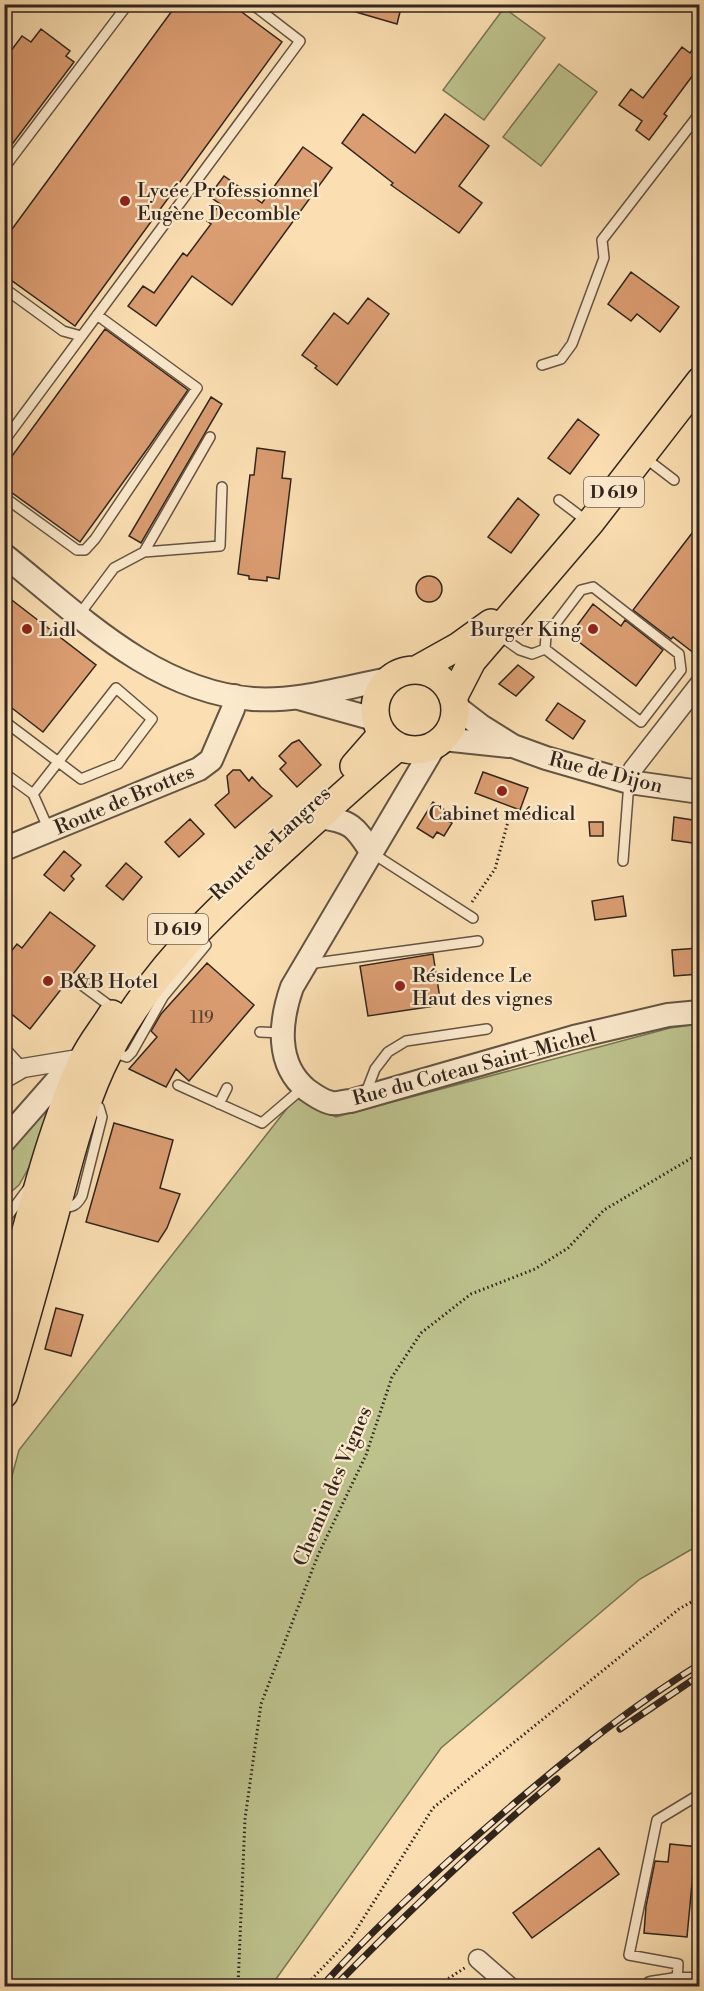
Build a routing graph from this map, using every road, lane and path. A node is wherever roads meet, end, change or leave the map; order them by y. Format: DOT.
graph roads {
  1 [pos="128,4"];
  2 [pos="252,4"];
  3 [pos="698,117"];
  4 [pos="4,168"];
  5 [pos="4,288"];
  6 [pos="97,315"];
  7 [pos="81,336"];
  8 [pos="542,365"];
  9 [pos="699,381"];
  10 [pos="210,437"];
  11 [pos="4,441"];
  12 [pos="643,456"];
  13 [pos="674,480"];
  14 [pos="222,487"];
  15 [pos="4,497"];
  16 [pos="559,500"];
  17 [pos="590,523"];
  18 [pos="144,552"];
  19 [pos="4,555"];
  20 [pos="524,598"];
  21 [pos="79,615"];
  22 [pos="496,632"];
  23 [pos="545,649"];
  24 [pos="416,670"];
  25 [pos="389,679"];
  26 [pos="699,682"];
  27 [pos="236,696"];
  28 [pos="298,698"];
  29 [pos="454,702"];
  30 [pos="4,721"];
  31 [pos="390,737"];
  32 [pos="439,742"];
  33 [pos="513,746"];
  34 [pos="58,763"];
  35 [pos="4,773"];
  36 [pos="629,782"];
  37 [pos="410,786"];
  38 [pos="699,792"];
  39 [pos="33,794"];
  40 [pos="319,817"];
  41 [pos="509,818"];
  42 [pos="49,830"];
  43 [pos="4,849"];
  44 [pos="372,853"];
  45 [pos="623,861"];
  46 [pos="469,916"];
  47 [pos="478,941"];
  48 [pos="206,945"];
  49 [pos="305,965"];
  50 [pos="79,982"];
  51 [pos="699,1012"];
  52 [pos="122,1014"];
  53 [pos="487,1029"];
  54 [pos="4,1047"];
  55 [pos="96,1050"];
  56 [pos="23,1068"];
  57 [pos="4,1079"];
  58 [pos="178,1085"];
  59 [pos="304,1087"];
  60 [pos="227,1088"];
  61 [pos="364,1097"];
  62 [pos="219,1104"];
  63 [pos="85,1110"];
  64 [pos="4,1141"];
  65 [pos="699,1153"];
  66 [pos="56,1165"];
  67 [pos="46,1203"];
  68 [pos="4,1221"];
  69 [pos="4,1313"];
  70 [pos="4,1395"];
  71 [pos="699,1597"];
  72 [pos="699,1794"];
  73 [pos="478,1959"];
  74 [pos="677,1982"];
  75 [pos="699,1982"];
  76 [pos="238,1986"];
  77 [pos="305,1986"];
  78 [pos="437,1986"];
  79 [pos="509,1986"];
  80 [pos="651,1986"];
  1 -- 4 [label="lane"];
  2 -- 6 [label="lane"];
  3 -- 8 [label="lane"];
  5 -- 7 [label="lane"];
  6 -- 7 [label="lane"];
  6 -- 15 [label="lane"];
  7 -- 11 [label="lane"];
  9 -- 12 [label="main road, D 619"];
  10 -- 18 [label="lane"];
  12 -- 13 [label="lane"];
  12 -- 17 [label="main road, D 619"];
  14 -- 18 [label="lane"];
  16 -- 17 [label="lane"];
  17 -- 20 [label="main road, D 619"];
  18 -- 21 [label="lane"];
  19 -- 21 [label="street"];
  20 -- 22 [label="main road"];
  20 -- 24 [label="main road, D 619"];
  21 -- 27 [label="street"];
  22 -- 23 [label="lane"];
  22 -- 29 [label="main road"];
  23 -- 23 [label="lane"];
  24 -- 25 [label="main road"];
  24 -- 29 [label="main road"];
  25 -- 28 [label="street"];
  25 -- 31 [label="main road"];
  26 -- 36 [label="street"];
  27 -- 28 [label="street"];
  27 -- 42 [label="street, Route de Brottes"];
  28 -- 31 [label="street"];
  29 -- 32 [label="main road"];
  29 -- 33 [label="street, Rue de Dijon"];
  30 -- 34 [label="lane"];
  31 -- 32 [label="main road"];
  31 -- 37 [label="street"];
  31 -- 40 [label="main road, Route de Langres / D 619"];
  31 -- 52 [label="main road, Route de Langres / D 619"];
  32 -- 33 [label="street, Rue de Dijon"];
  32 -- 37 [label="street, Rue du Coteau Saint-Michel"];
  33 -- 36 [label="street, Rue de Dijon"];
  34 -- 34 [label="lane"];
  34 -- 39 [label="lane"];
  35 -- 39 [label="lane"];
  36 -- 38 [label="street, Rue de Dijon"];
  36 -- 45 [label="lane"];
  37 -- 44 [label="street, Rue du Coteau Saint-Michel"];
  39 -- 42 [label="lane"];
  40 -- 44 [label="street"];
  40 -- 52 [label="main road, Route de Langres / D 619"];
  41 -- 46 [label="path"];
  42 -- 43 [label="street, Route de Brottes"];
  44 -- 46 [label="lane"];
  44 -- 49 [label="street, Rue du Coteau Saint-Michel"];
  47 -- 49 [label="lane"];
  48 -- 55 [label="lane"];
  49 -- 59 [label="street, Rue du Coteau Saint-Michel"];
  50 -- 52 [label="lane"];
  51 -- 61 [label="street, Rue du Coteau Saint-Michel"];
  52 -- 55 [label="main road, Route de Langres / D 619"];
  53 -- 61 [label="lane"];
  54 -- 56 [label="lane"];
  55 -- 56 [label="street"];
  55 -- 63 [label="main road, Route de Langres / D 619"];
  55 -- 64 [label="street"];
  55 -- 66 [label="main road, Route de Langres / D 619"];
  56 -- 57 [label="street"];
  58 -- 62 [label="lane"];
  59 -- 61 [label="street, Rue du Coteau Saint-Michel"];
  59 -- 62 [label="lane"];
  60 -- 62 [label="lane"];
  63 -- 66 [label="main road, D 619"];
  63 -- 67 [label="lane"];
  65 -- 76 [label="path, Chemin des Vignes"];
  66 -- 67 [label="main road, Route de Langres / D 619"];
  66 -- 68 [label="lane"];
  67 -- 69 [label="main road, Route de Langres / D 619"];
  67 -- 70 [label="main road, D 619"];
  71 -- 77 [label="path"];
  72 -- 74 [label="lane"];
  73 -- 78 [label="path"];
  73 -- 79 [label="street"];
  74 -- 75 [label="street"];
  74 -- 80 [label="street"];
}
